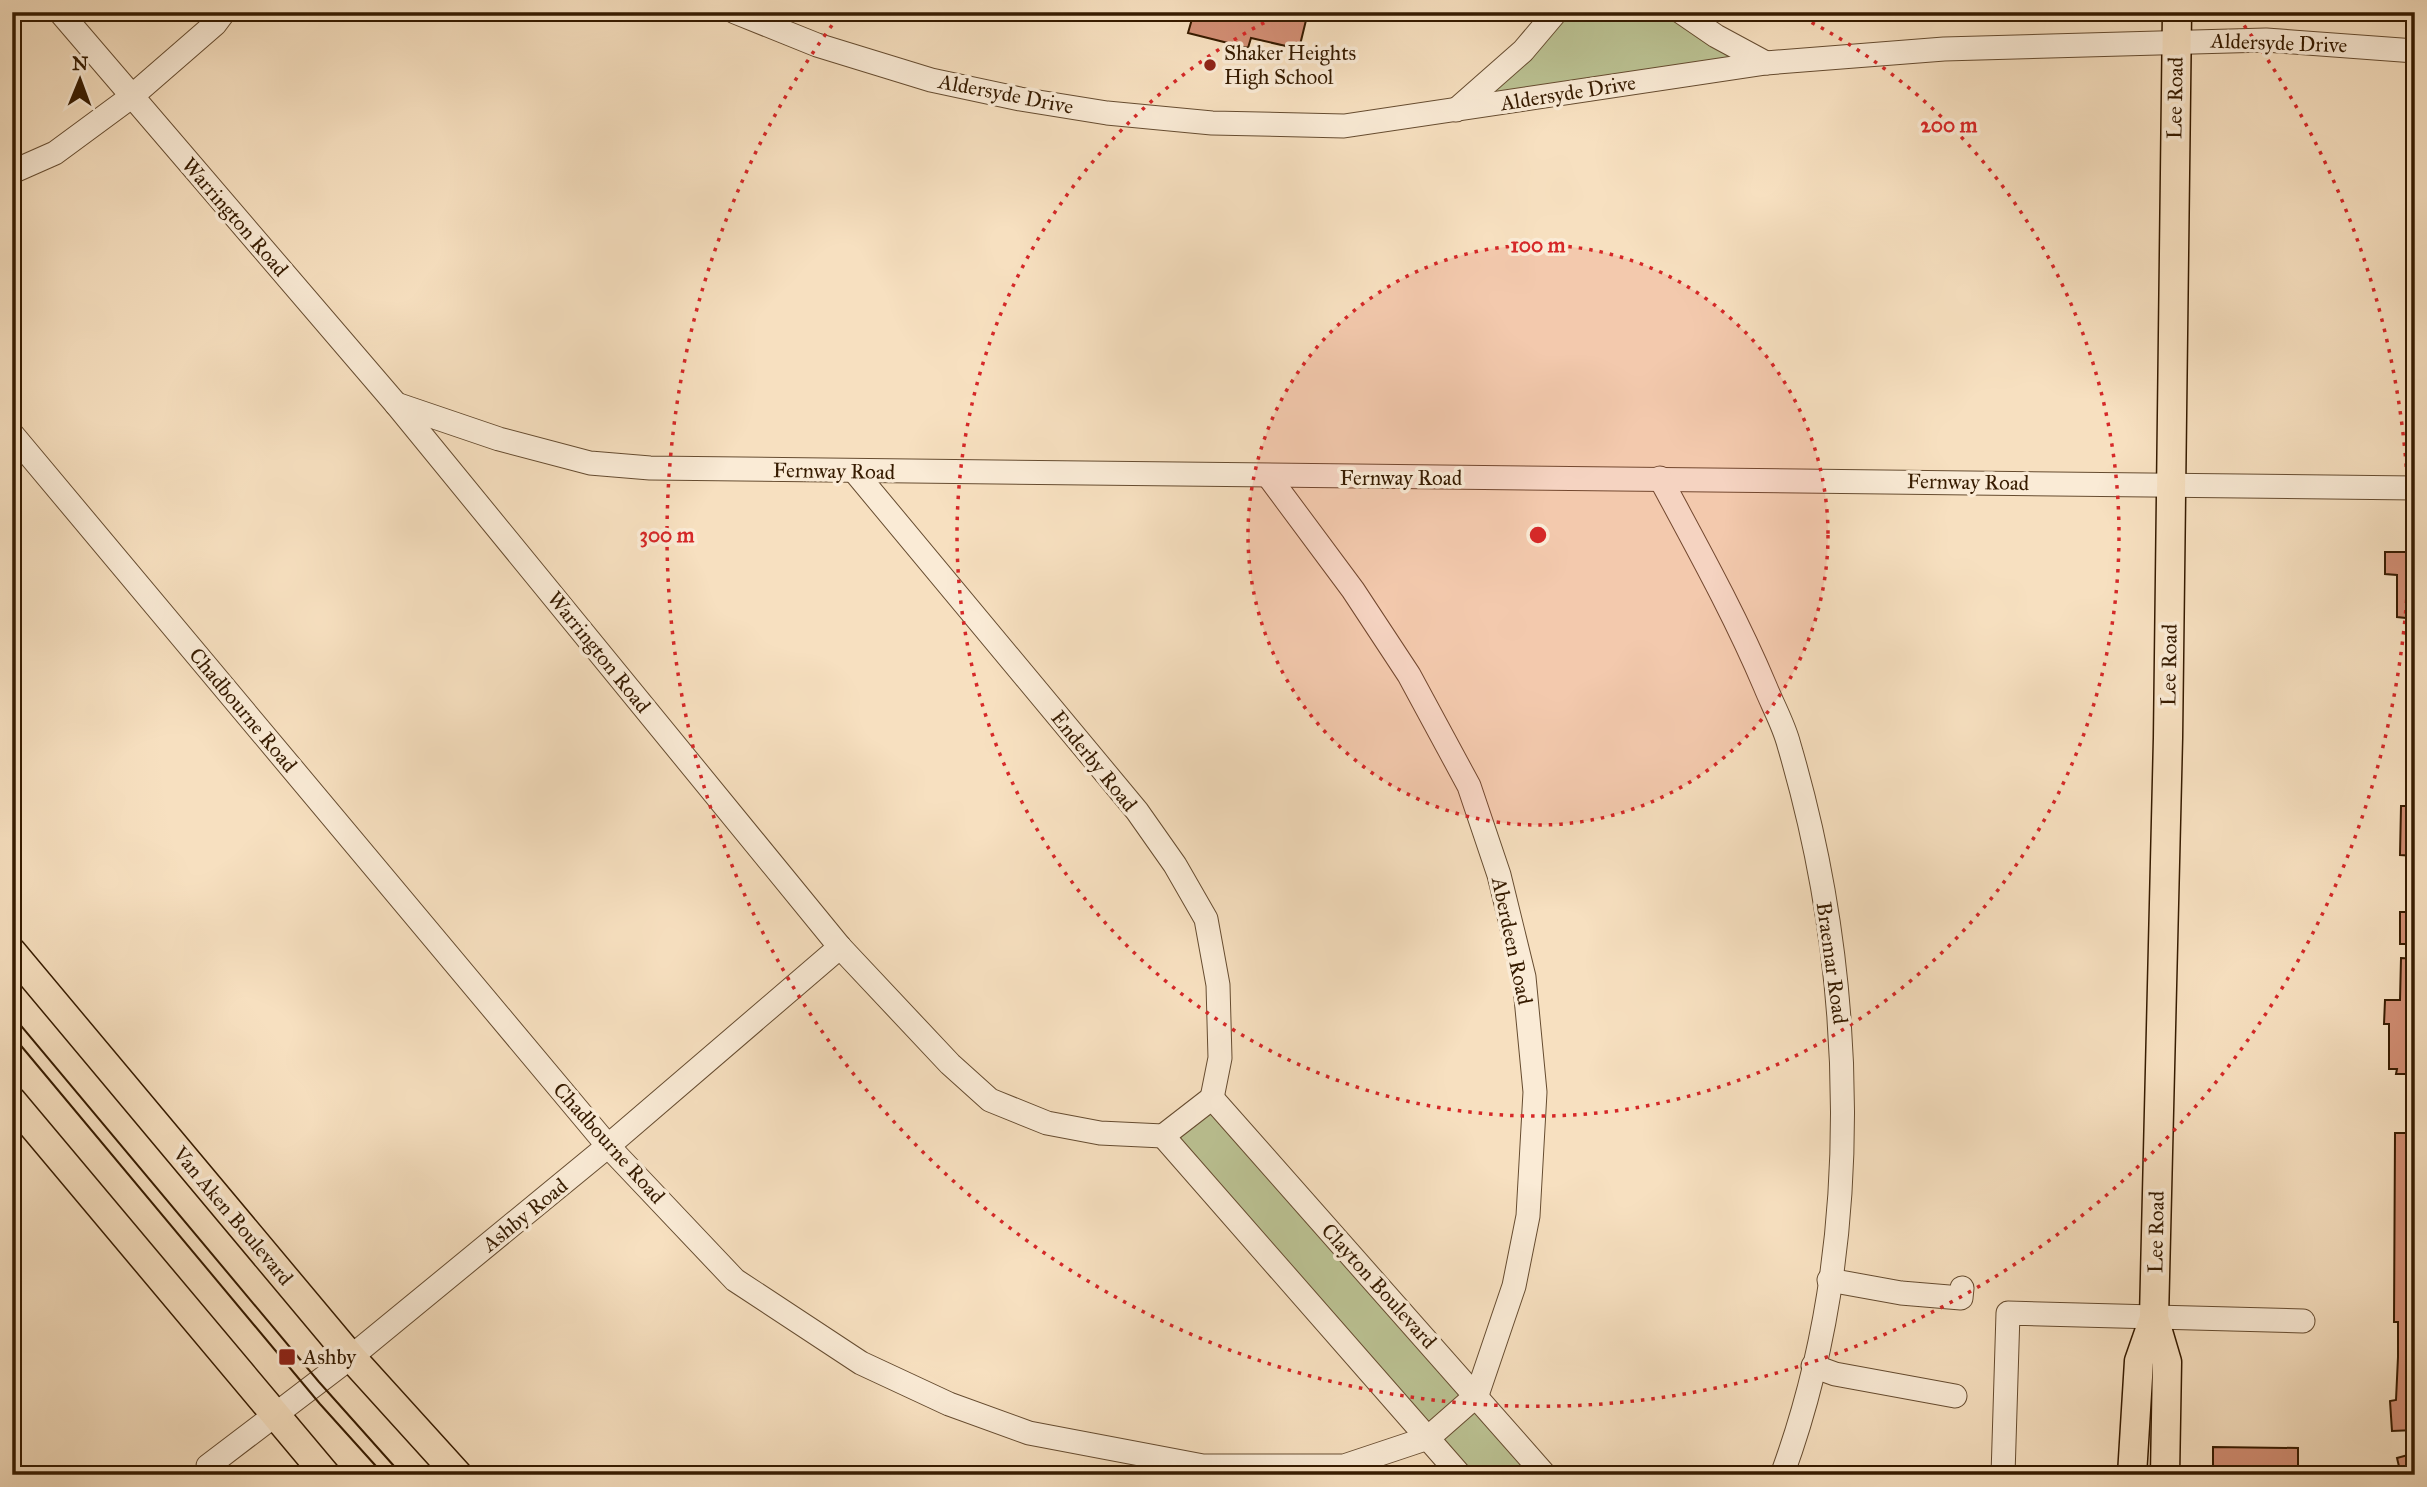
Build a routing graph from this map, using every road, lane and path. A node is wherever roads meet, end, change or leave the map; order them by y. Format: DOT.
graph roads {
  1 [pos="60,12"];
  2 [pos="224,12"];
  3 [pos="735,12"];
  4 [pos="1556,12"];
  5 [pos="1681,12"];
  6 [pos="2177,12"];
  7 [pos="2176,42"];
  8 [pos="2415,51"];
  9 [pos="1766,63"];
  10 [pos="131,97"];
  11 [pos="1457,110"];
  12 [pos="12,172"];
  13 [pos="396,404"];
  14 [pos="12,434"];
  15 [pos="855,472"];
  16 [pos="1269,477"];
  17 [pos="1660,478"];
  18 [pos="2171,484"];
  19 [pos="2415,488"];
  20 [pos="840,947"];
  21 [pos="12,952"];
  22 [pos="1212,1098"];
  23 [pos="12,1101"];
  24 [pos="1163,1136"];
  25 [pos="608,1146"];
  26 [pos="1829,1280"];
  27 [pos="1962,1288"];
  28 [pos="2154,1318"];
  29 [pos="2303,1321"];
  30 [pos="351,1357"];
  31 [pos="1813,1366"];
  32 [pos="1477,1395"];
  33 [pos="1953,1403"];
  34 [pos="274,1415"];
  35 [pos="1428,1438"];
  36 [pos="208,1475"];
  37 [pos="326,1475"];
  38 [pos="458,1475"];
  39 [pos="1460,1475"];
  40 [pos="1545,1475"];
  41 [pos="1782,1475"];
  42 [pos="2003,1475"];
  43 [pos="2132,1475"];
  44 [pos="2165,1475"];
  1 -- 10 [label="street, Warrington Road"];
  2 -- 10 [label="street"];
  3 -- 11 [label="street, Aldersyde Drive"];
  4 -- 11 [label="street"];
  5 -- 9 [label="street"];
  6 -- 7 [label="main road, Lee Road"];
  7 -- 8 [label="street, Aldersyde Drive"];
  7 -- 9 [label="street, Aldersyde Drive"];
  7 -- 18 [label="main road, Lee Road"];
  9 -- 11 [label="street, Aldersyde Drive"];
  10 -- 12 [label="street"];
  10 -- 13 [label="street, Warrington Road"];
  13 -- 15 [label="street, Fernway Road"];
  13 -- 20 [label="street, Warrington Road"];
  14 -- 25 [label="street, Chadbourne Road"];
  15 -- 16 [label="street, Fernway Road"];
  15 -- 22 [label="street, Enderby Road"];
  16 -- 17 [label="street, Fernway Road"];
  16 -- 32 [label="street, Aberdeen Road"];
  17 -- 18 [label="street, Fernway Road"];
  17 -- 26 [label="street, Braemar Road"];
  18 -- 19 [label="street, Fernway Road"];
  18 -- 28 [label="main road, Lee Road"];
  20 -- 24 [label="street, Warrington Road"];
  20 -- 25 [label="street, Ashby Road"];
  21 -- 30 [label="main road, Van Aken Boulevard"];
  22 -- 24 [label="street"];
  22 -- 32 [label="street, Clayton Boulevard"];
  23 -- 34 [label="main road"];
  24 -- 35 [label="street"];
  25 -- 30 [label="street, Ashby Road"];
  25 -- 35 [label="street, Chadbourne Road"];
  26 -- 27 [label="street"];
  26 -- 31 [label="street, Braemar Road"];
  28 -- 29 [label="street"];
  28 -- 42 [label="street"];
  28 -- 43 [label="main road, Lee Road"];
  28 -- 44 [label="main road, Lee Road"];
  30 -- 34 [label="street, Ashby Road"];
  30 -- 38 [label="main road, Van Aken Boulevard"];
  31 -- 33 [label="street"];
  31 -- 41 [label="street, Braemar Road"];
  32 -- 35 [label="street, Aberdeen Road"];
  32 -- 40 [label="street, Clayton Boulevard"];
  34 -- 36 [label="street, Ashby Road"];
  34 -- 37 [label="main road"];
  35 -- 39 [label="street"];
}
